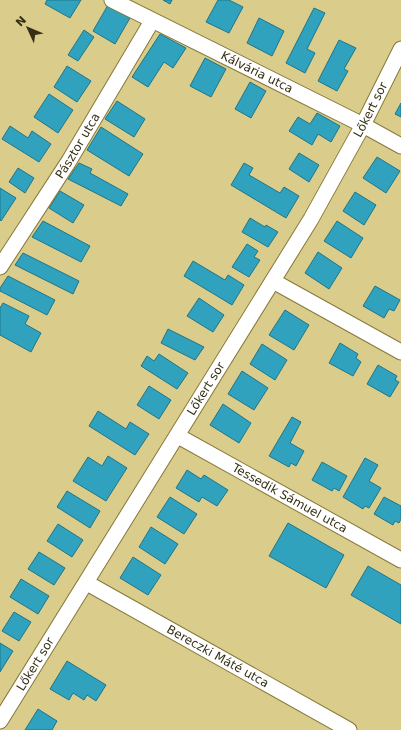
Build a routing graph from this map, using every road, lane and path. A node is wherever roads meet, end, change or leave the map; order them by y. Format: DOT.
graph roads {
  1 [pos="112,0"];
  2 [pos="152,21"];
  3 [pos="401,49"];
  4 [pos="363,125"];
  5 [pos="401,146"];
  6 [pos="0,267"];
  7 [pos="274,281"];
  8 [pos="401,352"];
  9 [pos="178,436"];
  10 [pos="401,560"];
  11 [pos="87,583"];
  12 [pos="0,721"];
  13 [pos="348,730"];
  1 -- 2 [label="street, Kálvária utca"];
  2 -- 4 [label="street, Kálvária utca"];
  2 -- 6 [label="street, Pásztor utca"];
  3 -- 4 [label="street, Lőkert sor"];
  4 -- 5 [label="street, Kálvária utca"];
  4 -- 7 [label="street, Lőkert sor"];
  7 -- 8 [label="street"];
  7 -- 9 [label="street, Lőkert sor"];
  9 -- 10 [label="street, Tessedik Sámuel utca"];
  9 -- 11 [label="street, Lőkert sor"];
  11 -- 12 [label="street, Lőkert sor"];
  11 -- 13 [label="street, Bereczki Máté utca"];
}
